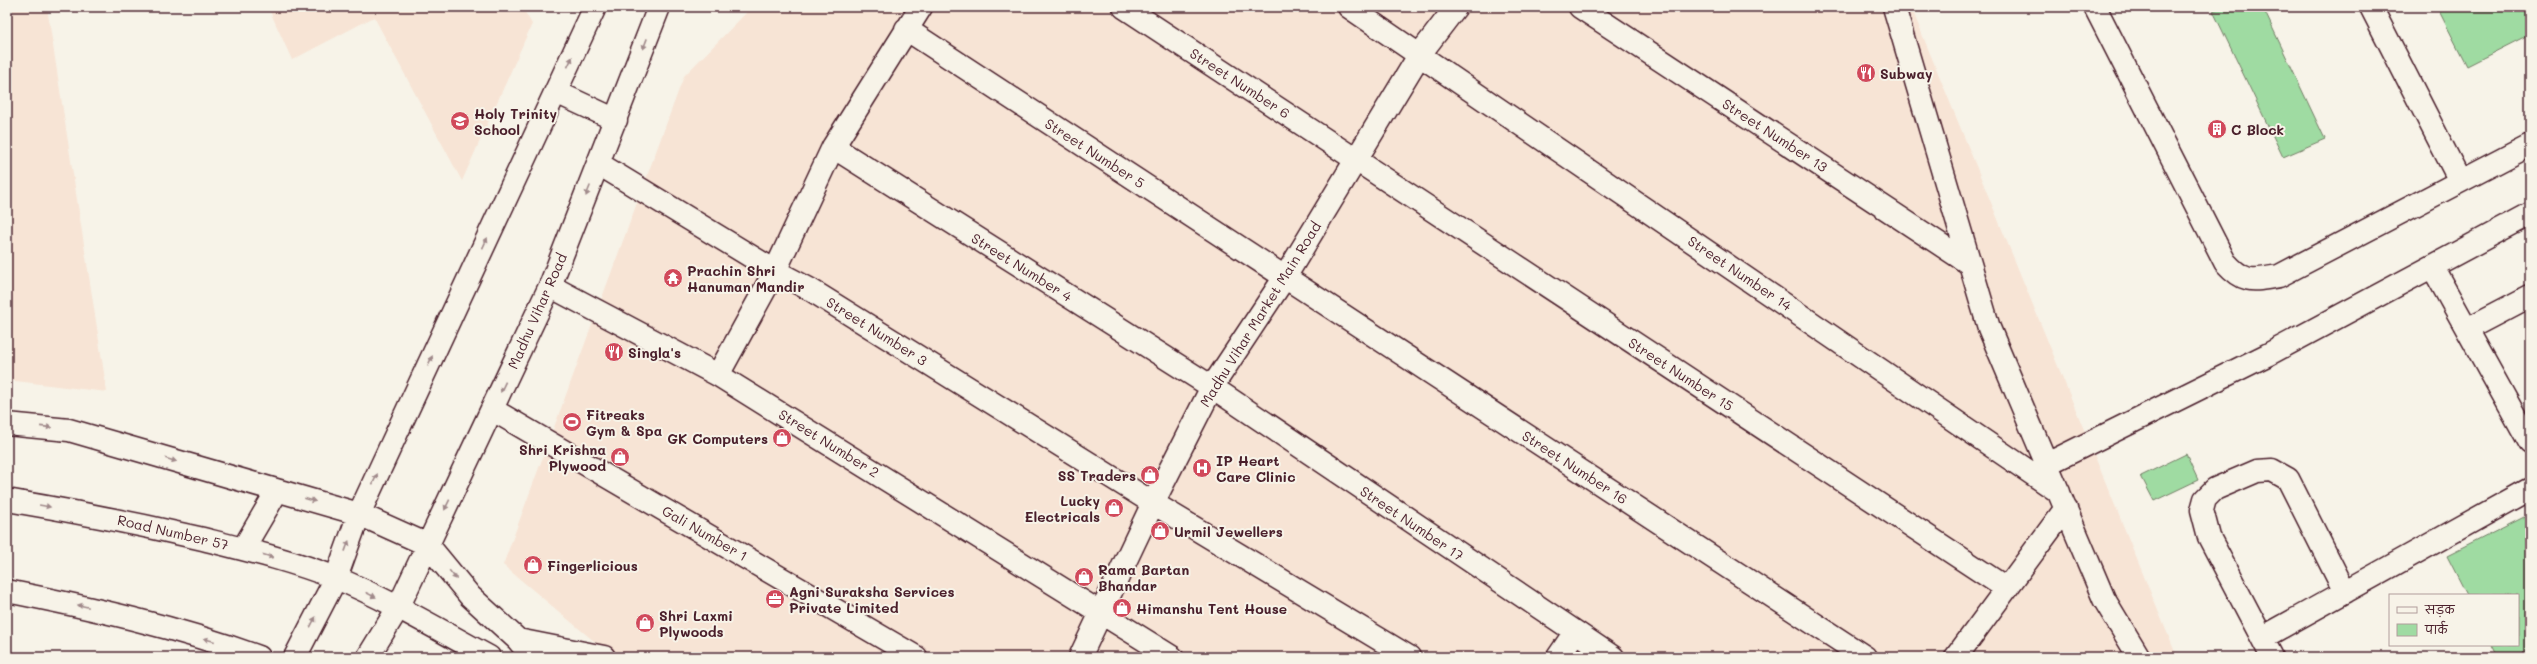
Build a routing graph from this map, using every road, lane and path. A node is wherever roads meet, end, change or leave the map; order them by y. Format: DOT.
graph roads {
  1 [pos="595,7"];
  2 [pos="659,7"];
  3 [pos="921,7"];
  4 [pos="1124,7"];
  5 [pos="1349,7"];
  6 [pos="1456,7"];
  7 [pos="1580,7"];
  8 [pos="1894,7"];
  9 [pos="2095,7"];
  10 [pos="2371,7"];
  11 [pos="906,28"];
  12 [pos="1420,54"];
  13 [pos="556,92"];
  14 [pos="616,120"];
  15 [pos="2530,145"];
  16 [pos="832,147"];
  17 [pos="1355,159"];
  18 [pos="599,164"];
  19 [pos="2460,182"];
  20 [pos="2530,214"];
  21 [pos="1970,264"];
  22 [pos="2433,268"];
  23 [pos="775,271"];
  24 [pos="1285,277"];
  25 [pos="550,286"];
  26 [pos="2530,296"];
  27 [pos="2467,329"];
  28 [pos="718,375"];
  29 [pos="1212,387"];
  30 [pos="493,410"];
  31 [pos="7,424"];
  32 [pos="2530,443"];
  33 [pos="2047,464"];
  34 [pos="2530,489"];
  35 [pos="277,491"];
  36 [pos="7,500"];
  37 [pos="2062,500"];
  38 [pos="1153,502"];
  39 [pos="359,514"];
  40 [pos="428,545"];
  41 [pos="243,549"];
  42 [pos="336,578"];
  43 [pos="2006,588"];
  44 [pos="7,591"];
  45 [pos="2345,592"];
  46 [pos="398,608"];
  47 [pos="1101,612"];
  48 [pos="1575,632"];
  49 [pos="2262,638"];
  50 [pos="518,640"];
  51 [pos="259,657"];
  52 [pos="295,657"];
  53 [pos="368,657"];
  54 [pos="489,657"];
  55 [pos="532,657"];
  56 [pos="604,657"];
  57 [pos="916,657"];
  58 [pos="1080,657"];
  59 [pos="1172,657"];
  60 [pos="1409,657"];
  61 [pos="1558,657"];
  62 [pos="1613,657"];
  63 [pos="1865,657"];
  64 [pos="1956,657"];
  65 [pos="2139,657"];
  66 [pos="2272,657"];
  13 -- 1 [label="street, one-way"];
  2 -- 14 [label="street, Madhu Vihar Road, one-way"];
  3 -- 11 [label="street"];
  4 -- 17 [label="street, Street Number 6"];
  5 -- 12 [label="street, Street Number 14"];
  6 -- 12 [label="street, Madhu Vihar Market Main Road"];
  7 -- 21 [label="street, Street Number 13"];
  8 -- 21 [label="street"];
  9 -- 19 [label="street"];
  10 -- 19 [label="street"];
  11 -- 16 [label="street"];
  11 -- 24 [label="street, Street Number 5"];
  12 -- 17 [label="street, Madhu Vihar Market Main Road"];
  12 -- 37 [label="street, Street Number 14"];
  13 -- 14 [label="street"];
  39 -- 13 [label="street, one-way"];
  14 -- 18 [label="street, Madhu Vihar Road"];
  15 -- 19 [label="street"];
  16 -- 23 [label="street"];
  16 -- 29 [label="street, Street Number 4"];
  17 -- 24 [label="street, Madhu Vihar Market Main Road"];
  17 -- 43 [label="street, Street Number 15"];
  18 -- 23 [label="street, Street Number 3"];
  18 -- 25 [label="street, Madhu Vihar Road, one-way"];
  20 -- 22 [label="street"];
  21 -- 33 [label="street"];
  22 -- 27 [label="street"];
  22 -- 33 [label="street"];
  23 -- 28 [label="street"];
  23 -- 38 [label="street, Street Number 3"];
  24 -- 29 [label="street, Madhu Vihar Market Main Road"];
  24 -- 63 [label="street, Street Number 16"];
  25 -- 28 [label="street, Street Number 2"];
  25 -- 30 [label="street, Madhu Vihar Road, one-way"];
  26 -- 27 [label="street"];
  27 -- 32 [label="street"];
  28 -- 47 [label="street, Street Number 2"];
  29 -- 38 [label="street, Madhu Vihar Market Main Road"];
  29 -- 48 [label="street, Street Number 17"];
  30 -- 40 [label="street, Madhu Vihar Road, one-way"];
  30 -- 57 [label="street, Gali Number 1"];
  31 -- 35 [label="street, one-way"];
  33 -- 37 [label="street"];
  34 -- 45 [label="street"];
  35 -- 39 [label="street, one-way"];
  35 -- 41 [label="street"];
  36 -- 41 [label="street, Road Number 57, one-way"];
  37 -- 43 [label="street"];
  37 -- 65 [label="street"];
  38 -- 47 [label="street, Madhu Vihar Market Main Road"];
  38 -- 60 [label="street, Street Number 3"];
  39 -- 40 [label="street"];
  42 -- 39 [label="street, one-way"];
  40 -- 46 [label="street, Madhu Vihar Road"];
  40 -- 50 [label="street, one-way"];
  41 -- 42 [label="street, Road Number 57, one-way"];
  42 -- 46 [label="street, Road Number 57, one-way"];
  52 -- 42 [label="street, one-way"];
  43 -- 64 [label="street"];
  51 -- 44 [label="street, one-way"];
  45 -- 49 [label="street"];
  45 -- 49 [label="street"];
  46 -- 53 [label="street, Madhu Vihar Road"];
  46 -- 54 [label="street, Road Number 57"];
  47 -- 58 [label="street, Madhu Vihar Market Main Road"];
  47 -- 59 [label="street, Street Number 2"];
  48 -- 61 [label="street"];
  48 -- 62 [label="street, Street Number 17"];
  49 -- 66 [label="street"];
  50 -- 55 [label="street"];
  50 -- 56 [label="street"];
}
